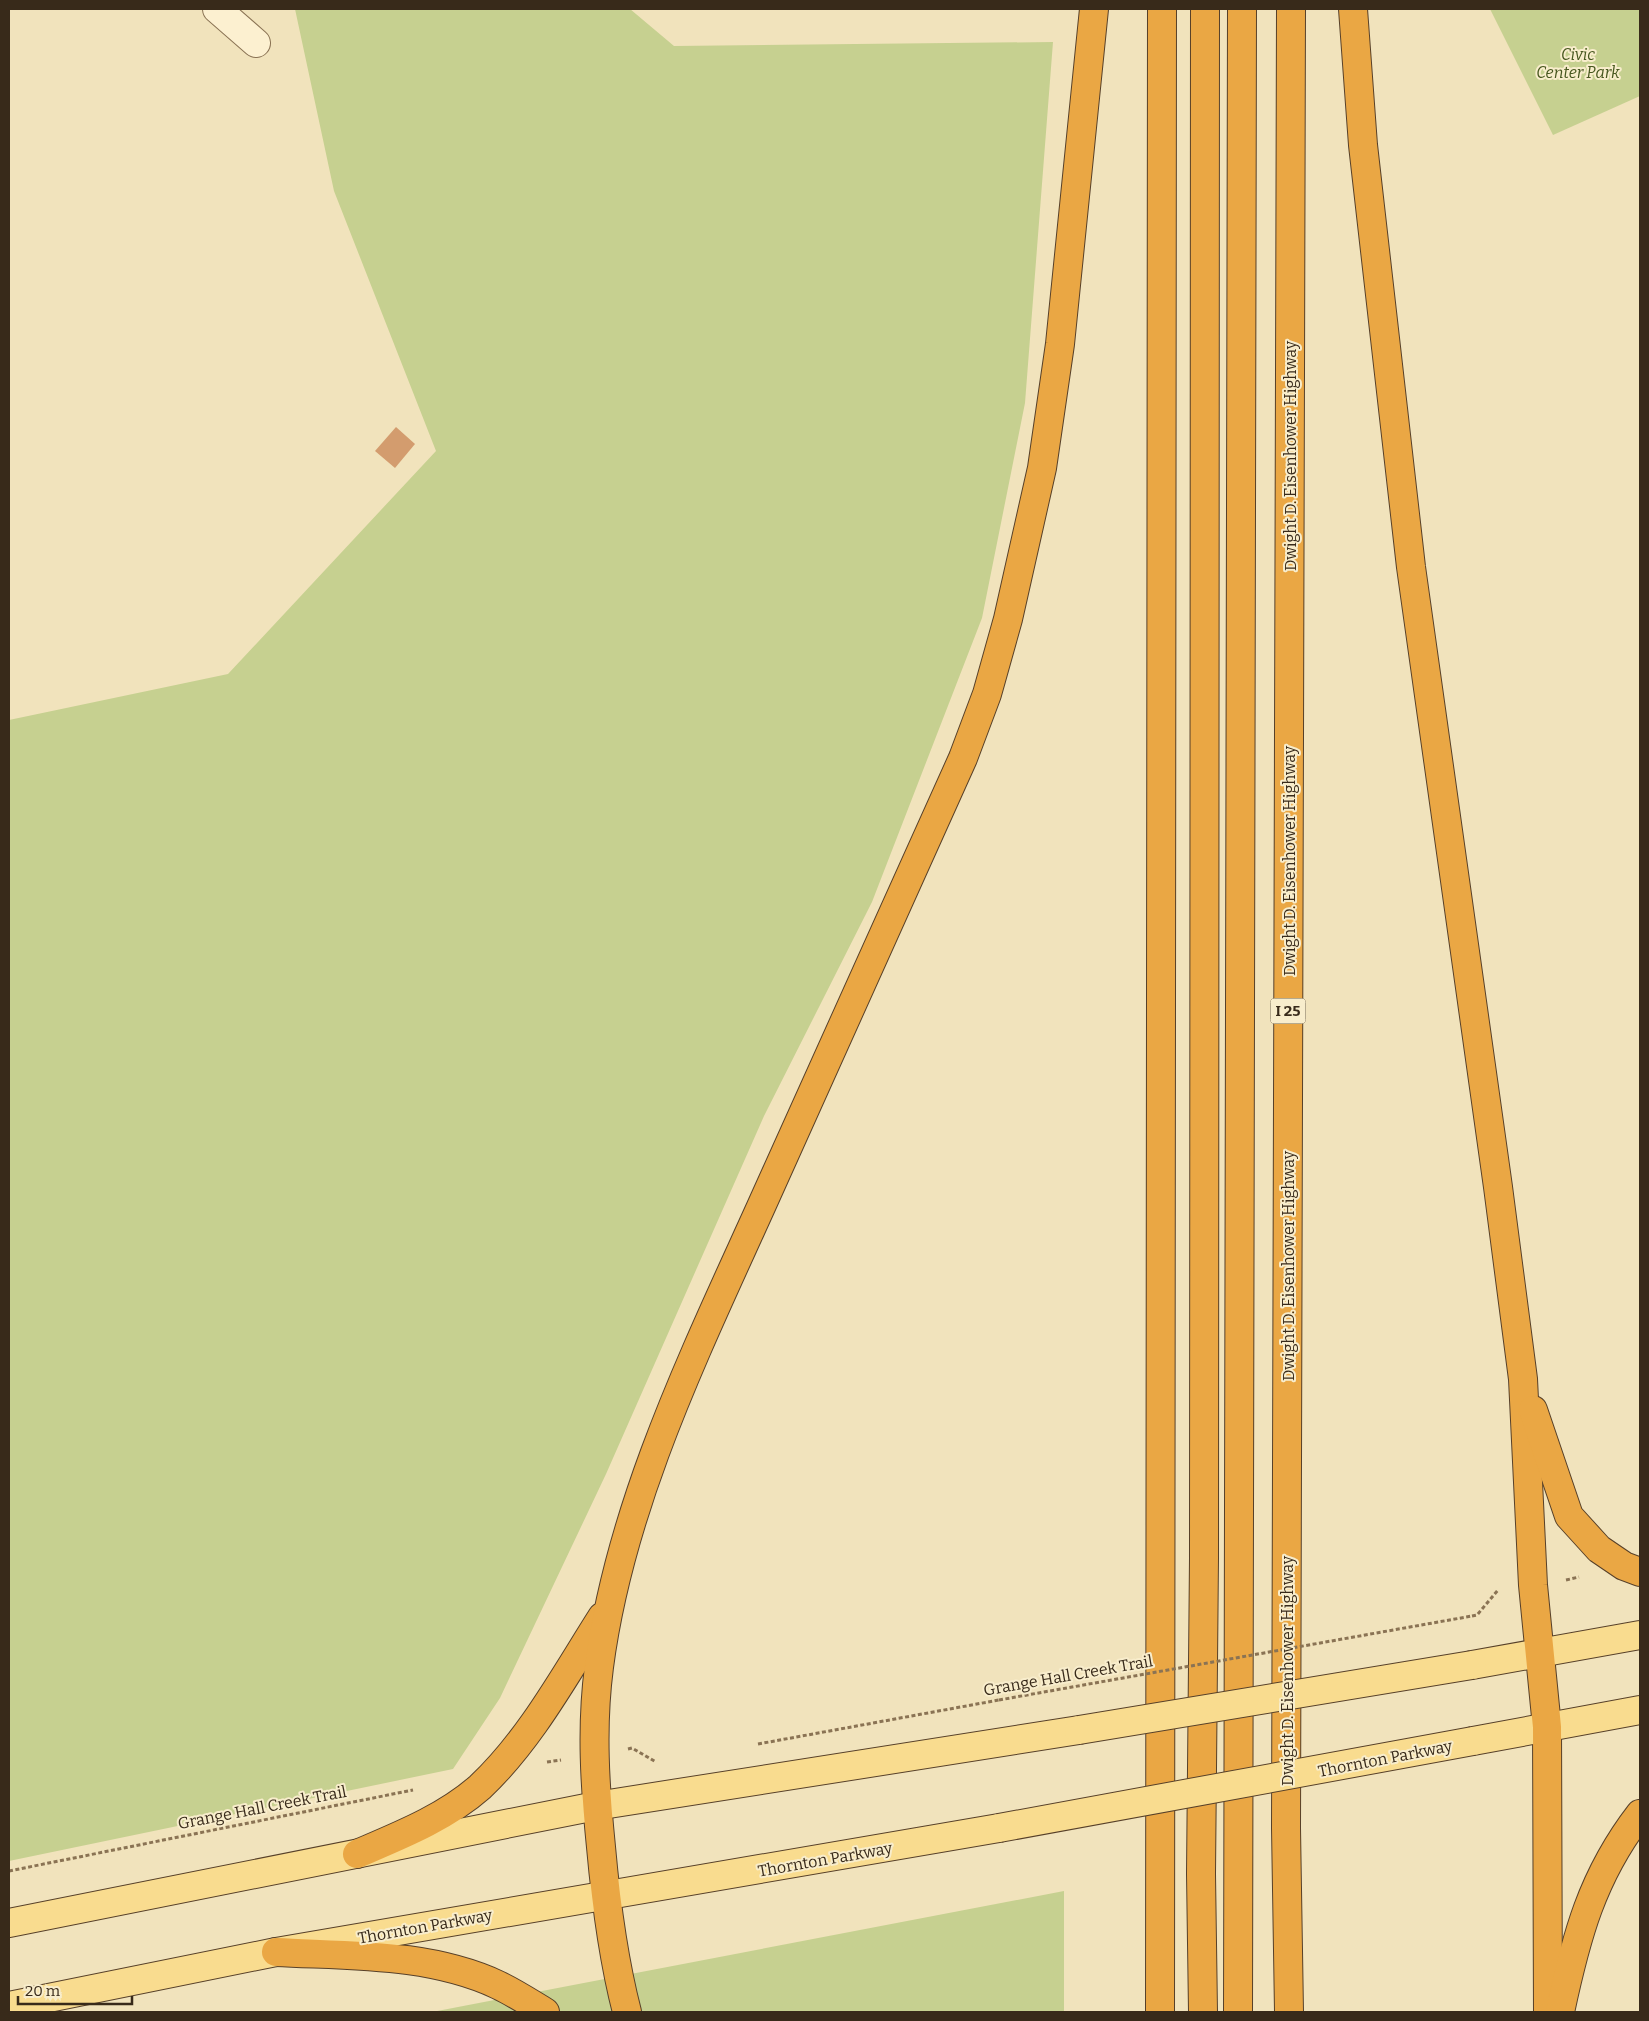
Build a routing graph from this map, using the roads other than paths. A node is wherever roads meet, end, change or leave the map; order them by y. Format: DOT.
graph roads {
  1 [pos="217,9"];
  2 [pos="1094,9"];
  3 [pos="1162,9"];
  4 [pos="1205,9"];
  5 [pos="1242,9"];
  6 [pos="1291,9"];
  7 [pos="1353,9"];
  8 [pos="256,43"];
  9 [pos="1523,1379"];
  10 [pos="1640,1572"];
  11 [pos="610,1606"];
  12 [pos="1640,1635"];
  13 [pos="1539,1654"];
  14 [pos="1640,1710"];
  15 [pos="1547,1727"];
  16 [pos="596,1806"];
  17 [pos="1640,1814"];
  18 [pos="357,1854"];
  19 [pos="605,1895"];
  20 [pos="9,1923"];
  21 [pos="276,1952"];
  22 [pos="9,2006"];
  23 [pos="545,2012"];
  24 [pos="626,2012"];
  25 [pos="1160,2012"];
  26 [pos="1203,2012"];
  27 [pos="1238,2012"];
  28 [pos="1289,2012"];
  29 [pos="1548,2012"];
  30 [pos="1560,2012"];
  1 -- 8 [label="street"];
  2 -- 11 [label="highway"];
  3 -- 25 [label="highway"];
  4 -- 26 [label="highway"];
  5 -- 27 [label="highway"];
  6 -- 28 [label="highway, Dwight D. Eisenhower Highway / I 25"];
  7 -- 9 [label="highway"];
  9 -- 10 [label="highway"];
  9 -- 13 [label="highway"];
  11 -- 16 [label="highway"];
  11 -- 18 [label="highway"];
  12 -- 13 [label="main road"];
  13 -- 15 [label="highway"];
  13 -- 16 [label="main road, bridge"];
  14 -- 15 [label="main road, Thornton Parkway"];
  15 -- 19 [label="main road, Thornton Parkway, bridge"];
  15 -- 29 [label="highway"];
  16 -- 18 [label="main road"];
  16 -- 19 [label="highway"];
  17 -- 30 [label="highway"];
  18 -- 20 [label="main road"];
  19 -- 21 [label="main road, Thornton Parkway"];
  19 -- 24 [label="highway"];
  21 -- 22 [label="main road, Thornton Parkway"];
  21 -- 23 [label="highway"];
}
